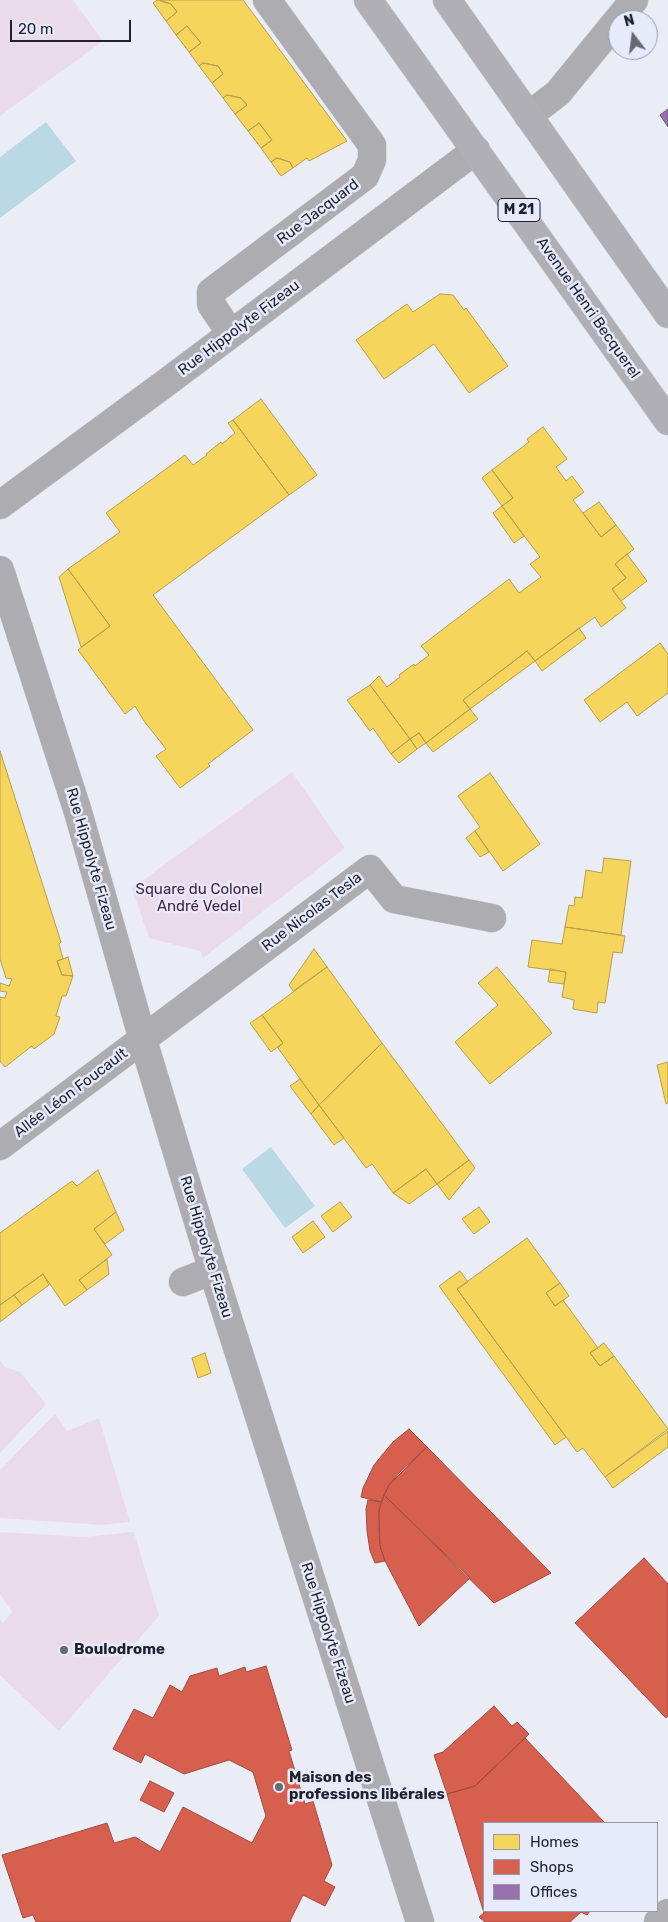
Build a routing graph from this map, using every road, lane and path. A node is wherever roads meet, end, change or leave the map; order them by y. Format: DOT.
graph roads {
  1 [pos="266,0"];
  2 [pos="368,0"];
  3 [pos="447,0"];
  4 [pos="634,0"];
  5 [pos="528,116"];
  6 [pos="476,150"];
  7 [pos="668,314"];
  8 [pos="231,334"];
  9 [pos="668,421"];
  10 [pos="0,505"];
  11 [pos="0,570"];
  12 [pos="492,918"];
  13 [pos="143,1040"];
  14 [pos="0,1146"];
  15 [pos="213,1270"];
  16 [pos="183,1282"];
  17 [pos="668,1913"];
  18 [pos="420,1922"];
  19 [pos="658,1922"];
  1 -- 8 [label="street, Rue Jacquard"];
  2 -- 6 [label="main road, Avenue Henri Becquerel / M 21"];
  3 -- 5 [label="main road"];
  4 -- 5 [label="street"];
  5 -- 7 [label="main road"];
  6 -- 8 [label="street, Rue Hippolyte Fizeau"];
  6 -- 9 [label="main road, Avenue Henri Becquerel / M 21"];
  8 -- 10 [label="street, Rue Hippolyte Fizeau"];
  11 -- 13 [label="street, Rue Hippolyte Fizeau"];
  12 -- 13 [label="street, Rue Nicolas Tesla"];
  13 -- 14 [label="street, Allée Léon Foucault"];
  13 -- 15 [label="street, Rue Hippolyte Fizeau"];
  15 -- 16 [label="street"];
  15 -- 18 [label="street, Rue Hippolyte Fizeau"];
  17 -- 19 [label="street"];
}
